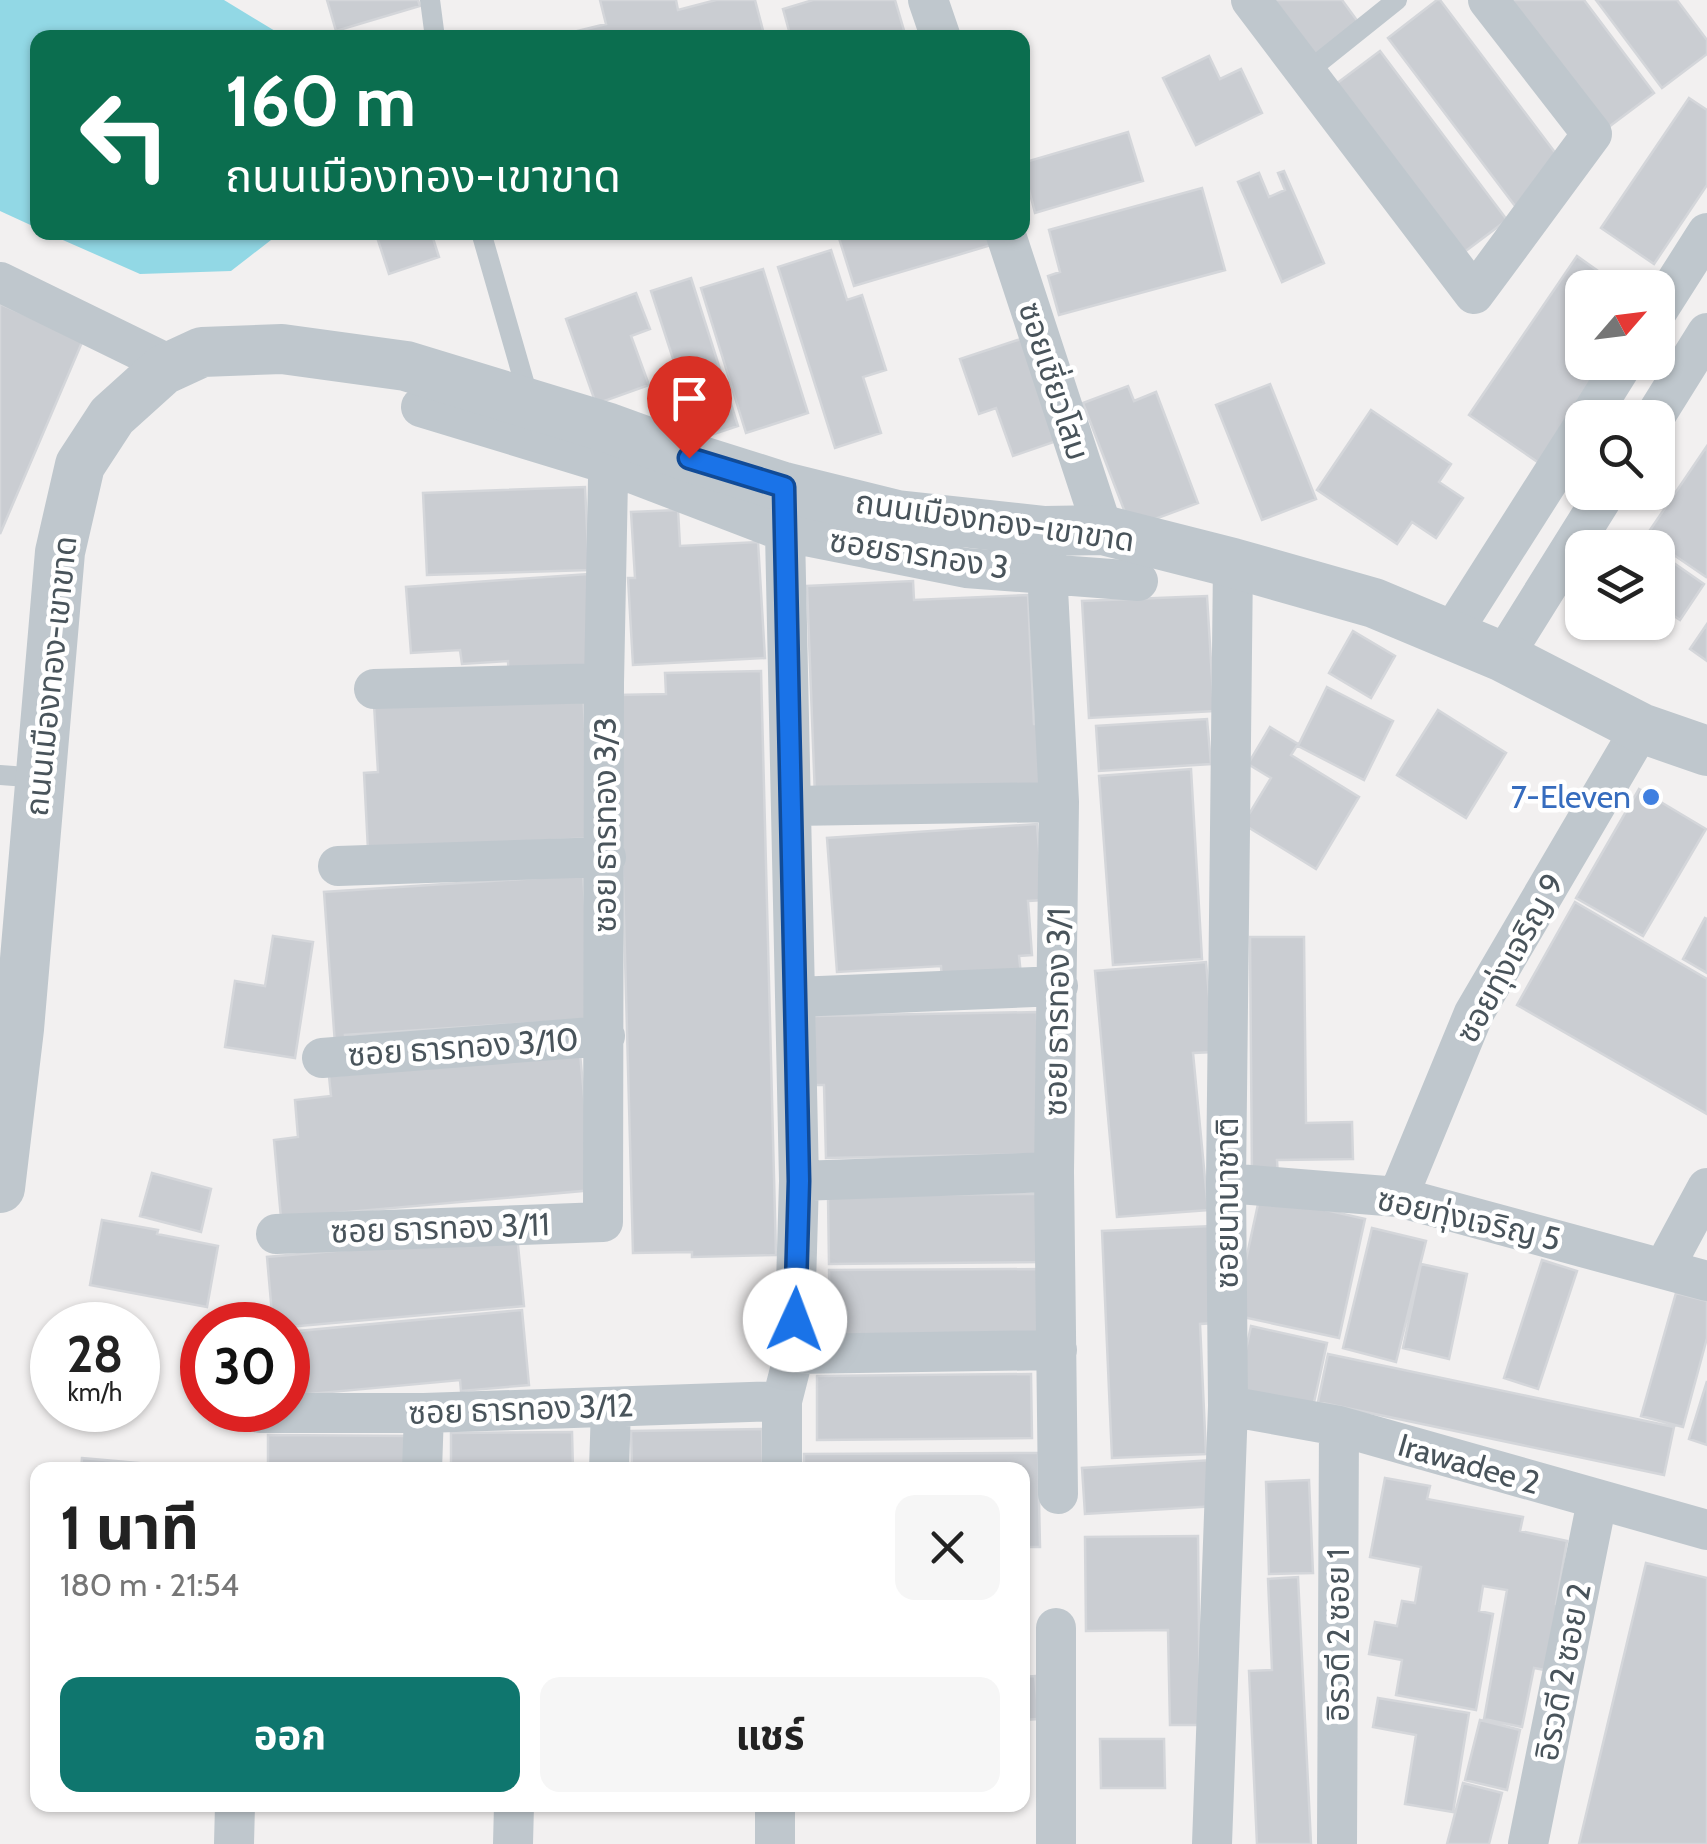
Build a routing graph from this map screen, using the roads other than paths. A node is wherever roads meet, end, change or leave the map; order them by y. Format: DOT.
graph roads {
  1 [pos="430,0"];
  2 [pos="928,0"];
  3 [pos="1251,0"];
  4 [pos="1398,0"];
  5 [pos="1488,0"];
  6 [pos="434,30"];
  7 [pos="938,30"];
  8 [pos="1308,72"];
  9 [pos="1707,233"];
  10 [pos="483,240"];
  11 [pos="1008,240"];
  12 [pos="0,282"];
  13 [pos="1675,283"];
  14 [pos="1707,333"];
  15 [pos="172,366"];
  16 [pos="1665,400"];
  17 [pos="531,406"];
  18 [pos="421,407"];
  19 [pos="608,446"];
  20 [pos="1565,455"];
  21 [pos="785,509"];
  22 [pos="1595,510"];
  23 [pos="1103,530"];
  24 [pos="1046,552"];
  25 [pos="1233,563"];
  26 [pos="1138,581"];
  27 [pos="1451,634"];
  28 [pos="1503,657"];
  29 [pos="604,684"];
  30 [pos="374,689"];
  31 [pos="1641,728"];
  32 [pos="1707,751"];
  33 [pos="20,776"];
  34 [pos="1059,802"];
  35 [pos="790,806"];
  36 [pos="606,857"];
  37 [pos="338,866"];
  38 [pos="1058,986"];
  39 [pos="796,998"];
  40 [pos="605,1036"];
  41 [pos="322,1058"];
  42 [pos="1054,1172"];
  43 [pos="799,1181"];
  44 [pos="1226,1183"];
  45 [pos="0,1188"];
  46 [pos="1707,1188"];
  47 [pos="1398,1198"];
  48 [pos="603,1222"];
  49 [pos="276,1234"];
  50 [pos="1664,1268"];
  51 [pos="1707,1281"];
  52 [pos="1056,1350"];
  53 [pos="794,1354"];
  54 [pos="782,1401"];
  55 [pos="1228,1406"];
  56 [pos="612,1407"];
  57 [pos="310,1413"];
  58 [pos="424,1413"];
  59 [pos="1339,1426"];
  60 [pos="422,1462"];
  61 [pos="609,1462"];
  62 [pos="782,1462"];
  63 [pos="1058,1494"];
  64 [pos="1597,1501"];
  65 [pos="1707,1530"];
  66 [pos="1056,1628"];
  67 [pos="236,1812"];
  68 [pos="514,1812"];
  69 [pos="774,1812"];
  70 [pos="234,1844"];
  71 [pos="513,1844"];
  72 [pos="775,1844"];
  73 [pos="1056,1844"];
  74 [pos="1212,1844"];
  75 [pos="1338,1844"];
  76 [pos="1528,1844"];
  1 -- 6 [label="lane"];
  2 -- 7 [label="street"];
  3 -- 8 [label="street"];
  4 -- 8 [label="lane"];
  5 -- 8 [label="street"];
  9 -- 13 [label="street"];
  10 -- 17 [label="lane"];
  11 -- 23 [label="street, ซอยเชี่ยวโสม"];
  12 -- 15 [label="street"];
  14 -- 16 [label="street"];
  15 -- 17 [label="street, ถนนเมืองทอง-เขาขาด"];
  15 -- 33 [label="street, ถนนเมืองทอง-เขาขาด"];
  17 -- 19 [label="street, ถนนเมืองทอง-เขาขาด"];
  18 -- 19 [label="street"];
  19 -- 21 [label="street, ถนนเมืองทอง-เขาขาด"];
  19 -- 29 [label="street, ซอย ธารทอง 3/3"];
  20 -- 27 [label="street"];
  21 -- 24 [label="street, ถนนเมืองทอง-เขาขาด"];
  21 -- 35 [label="street"];
  22 -- 28 [label="street"];
  23 -- 24 [label="street, ถนนเมืองทอง-เขาขาด"];
  23 -- 25 [label="street, ถนนเมืองทอง-เขาขาด"];
  24 -- 26 [label="street, ซอยธารทอง 3"];
  24 -- 34 [label="street, ซอย ธารทอง 3/1"];
  25 -- 27 [label="street, ถนนเมืองทอง-เขาขาด"];
  25 -- 44 [label="street, ซอยนานาชาติ"];
  27 -- 28 [label="street, ถนนเมืองทอง-เขาขาด"];
  28 -- 31 [label="street, ถนนเมืองทอง-เขาขาด"];
  29 -- 30 [label="street"];
  29 -- 36 [label="street, ซอย ธารทอง 3/3"];
  31 -- 32 [label="street, ถนนเมืองทอง-เขาขาด"];
  31 -- 47 [label="street, ซอยทุ่งเจริญ 9"];
  33 -- 45 [label="street, ถนนเมืองทอง-เขาขาด"];
  34 -- 35 [label="street"];
  34 -- 38 [label="street, ซอย ธารทอง 3/1"];
  35 -- 39 [label="street"];
  36 -- 37 [label="street"];
  36 -- 40 [label="street, ซอย ธารทอง 3/3"];
  38 -- 39 [label="street"];
  38 -- 42 [label="street, ซอย ธารทอง 3/1"];
  39 -- 43 [label="street"];
  40 -- 41 [label="street, ซอย ธารทอง 3/10"];
  40 -- 48 [label="street, ซอย ธารทอง 3/3"];
  42 -- 43 [label="street"];
  42 -- 52 [label="street, ซอย ธารทอง 3/1"];
  43 -- 53 [label="street"];
  44 -- 47 [label="street, ซอยทุ่งเจริญ 5"];
  44 -- 55 [label="street, ซอยนานาชาติ"];
  46 -- 50 [label="street"];
  47 -- 50 [label="street, ซอยทุ่งเจริญ 5"];
  48 -- 49 [label="street, ซอย ธารทอง 3/11"];
  50 -- 51 [label="street, ซอยทุ่งเจริญ 5"];
  52 -- 53 [label="street"];
  52 -- 63 [label="street, ซอย ธารทอง 3/1"];
  53 -- 54 [label="street"];
  54 -- 56 [label="street, ซอย ธารทอง 3/12"];
  54 -- 62 [label="street"];
  55 -- 59 [label="street, Irawadee 2"];
  55 -- 74 [label="street, ซอยนานาชาติ"];
  56 -- 58 [label="street, ซอย ธารทอง 3/12"];
  56 -- 61 [label="street"];
  57 -- 58 [label="street, ซอย ธารทอง 3/12"];
  58 -- 60 [label="street"];
  59 -- 64 [label="street, Irawadee 2"];
  59 -- 75 [label="street, อิรวดี 2 ซอย 1"];
  64 -- 65 [label="street, Irawadee 2"];
  64 -- 76 [label="street, อิรวดี 2 ซอย 2"];
  66 -- 73 [label="street"];
  67 -- 70 [label="street"];
  68 -- 71 [label="street"];
  69 -- 72 [label="street"];
}
